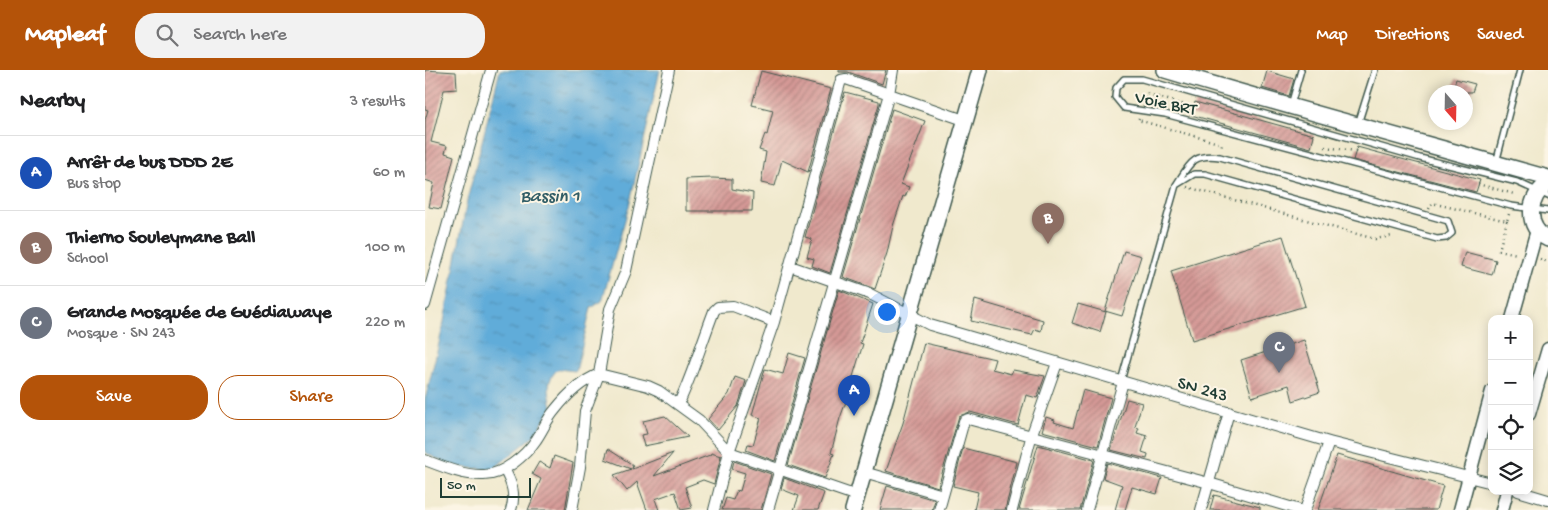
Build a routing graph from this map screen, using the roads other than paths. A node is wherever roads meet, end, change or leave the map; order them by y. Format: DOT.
graph roads {
  1 [pos="491,70"];
  2 [pos="669,70"];
  3 [pos="893,70"];
  4 [pos="980,70"];
  5 [pos="1165,70"];
  6 [pos="1301,70"];
  7 [pos="1375,70"];
  8 [pos="1521,70"];
  9 [pos="889,94"];
  10 [pos="1291,107"];
  11 [pos="964,120"];
  12 [pos="1358,124"];
  13 [pos="1495,163"];
  14 [pos="1548,178"];
  15 [pos="1176,185"];
  16 [pos="1545,191"];
  17 [pos="1531,210"];
  18 [pos="1548,211"];
  19 [pos="1542,235"];
  20 [pos="790,266"];
  21 [pos="834,282"];
  22 [pos="425,304"];
  23 [pos="909,314"];
  24 [pos="1513,315"];
  25 [pos="774,322"];
  26 [pos="1548,348"];
  27 [pos="1057,364"];
  28 [pos="1546,366"];
  29 [pos="599,374"];
  30 [pos="1122,382"];
  31 [pos="679,403"];
  32 [pos="1488,405"];
  33 [pos="1532,405"];
  34 [pos="1229,412"];
  35 [pos="1032,434"];
  36 [pos="1329,442"];
  37 [pos="729,452"];
  38 [pos="1103,454"];
  39 [pos="425,460"];
  40 [pos="780,468"];
  41 [pos="504,469"];
  42 [pos="864,472"];
  43 [pos="1468,476"];
  44 [pos="1488,482"];
  45 [pos="1209,483"];
  46 [pos="943,495"];
  47 [pos="1506,495"];
  48 [pos="1531,495"];
  49 [pos="1548,500"];
  50 [pos="855,503"];
  51 [pos="511,510"];
  52 [pos="572,510"];
  53 [pos="714,510"];
  54 [pos="769,510"];
  55 [pos="939,510"];
  56 [pos="1012,510"];
  57 [pos="1087,510"];
  58 [pos="1201,510"];
  59 [pos="1300,510"];
  60 [pos="1305,510"];
  61 [pos="1460,510"];
  62 [pos="1502,510"];
  1 -- 22 [label="street"];
  2 -- 29 [label="street"];
  3 -- 9 [label="street"];
  4 -- 11 [label="main road"];
  5 -- 10 [label="main road"];
  6 -- 10 [label="lane"];
  7 -- 12 [label="lane"];
  8 -- 13 [label="lane"];
  9 -- 11 [label="street"];
  9 -- 20 [label="street"];
  9 -- 21 [label="street"];
  10 -- 12 [label="main road"];
  11 -- 23 [label="main road"];
  12 -- 13 [label="main road"];
  13 -- 14 [label="main road"];
  15 -- 15 [label="lane"];
  15 -- 30 [label="lane"];
  16 -- 17 [label="main road"];
  16 -- 17 [label="lane, Voie BRT"];
  17 -- 18 [label="lane, Voie BRT"];
  17 -- 19 [label="main road"];
  19 -- 24 [label="street"];
  20 -- 21 [label="street, SN 243"];
  20 -- 25 [label="street"];
  21 -- 23 [label="street, SN 243"];
  21 -- 40 [label="street"];
  23 -- 27 [label="street, SN 243"];
  23 -- 42 [label="main road"];
  25 -- 31 [label="street"];
  25 -- 37 [label="street"];
  26 -- 28 [label="street"];
  27 -- 30 [label="street, SN 243"];
  27 -- 35 [label="street"];
  28 -- 33 [label="street"];
  29 -- 31 [label="street"];
  29 -- 41 [label="street"];
  29 -- 52 [label="street"];
  30 -- 34 [label="street, SN 243"];
  30 -- 38 [label="street"];
  31 -- 37 [label="street"];
  32 -- 43 [label="street"];
  34 -- 36 [label="street, SN 243"];
  34 -- 45 [label="street"];
  35 -- 38 [label="street"];
  35 -- 46 [label="street"];
  35 -- 56 [label="street"];
  36 -- 43 [label="street, SN 243"];
  36 -- 60 [label="street"];
  37 -- 40 [label="street"];
  37 -- 53 [label="street"];
  38 -- 45 [label="street"];
  38 -- 57 [label="street"];
  39 -- 41 [label="street"];
  40 -- 50 [label="street"];
  40 -- 54 [label="street"];
  41 -- 51 [label="street"];
  42 -- 46 [label="street"];
  42 -- 50 [label="main road"];
  43 -- 44 [label="street, SN 243"];
  43 -- 61 [label="street"];
  45 -- 58 [label="street"];
  45 -- 59 [label="street"];
  46 -- 55 [label="street"];
  47 -- 62 [label="street"];
  48 -- 49 [label="street"];
}
